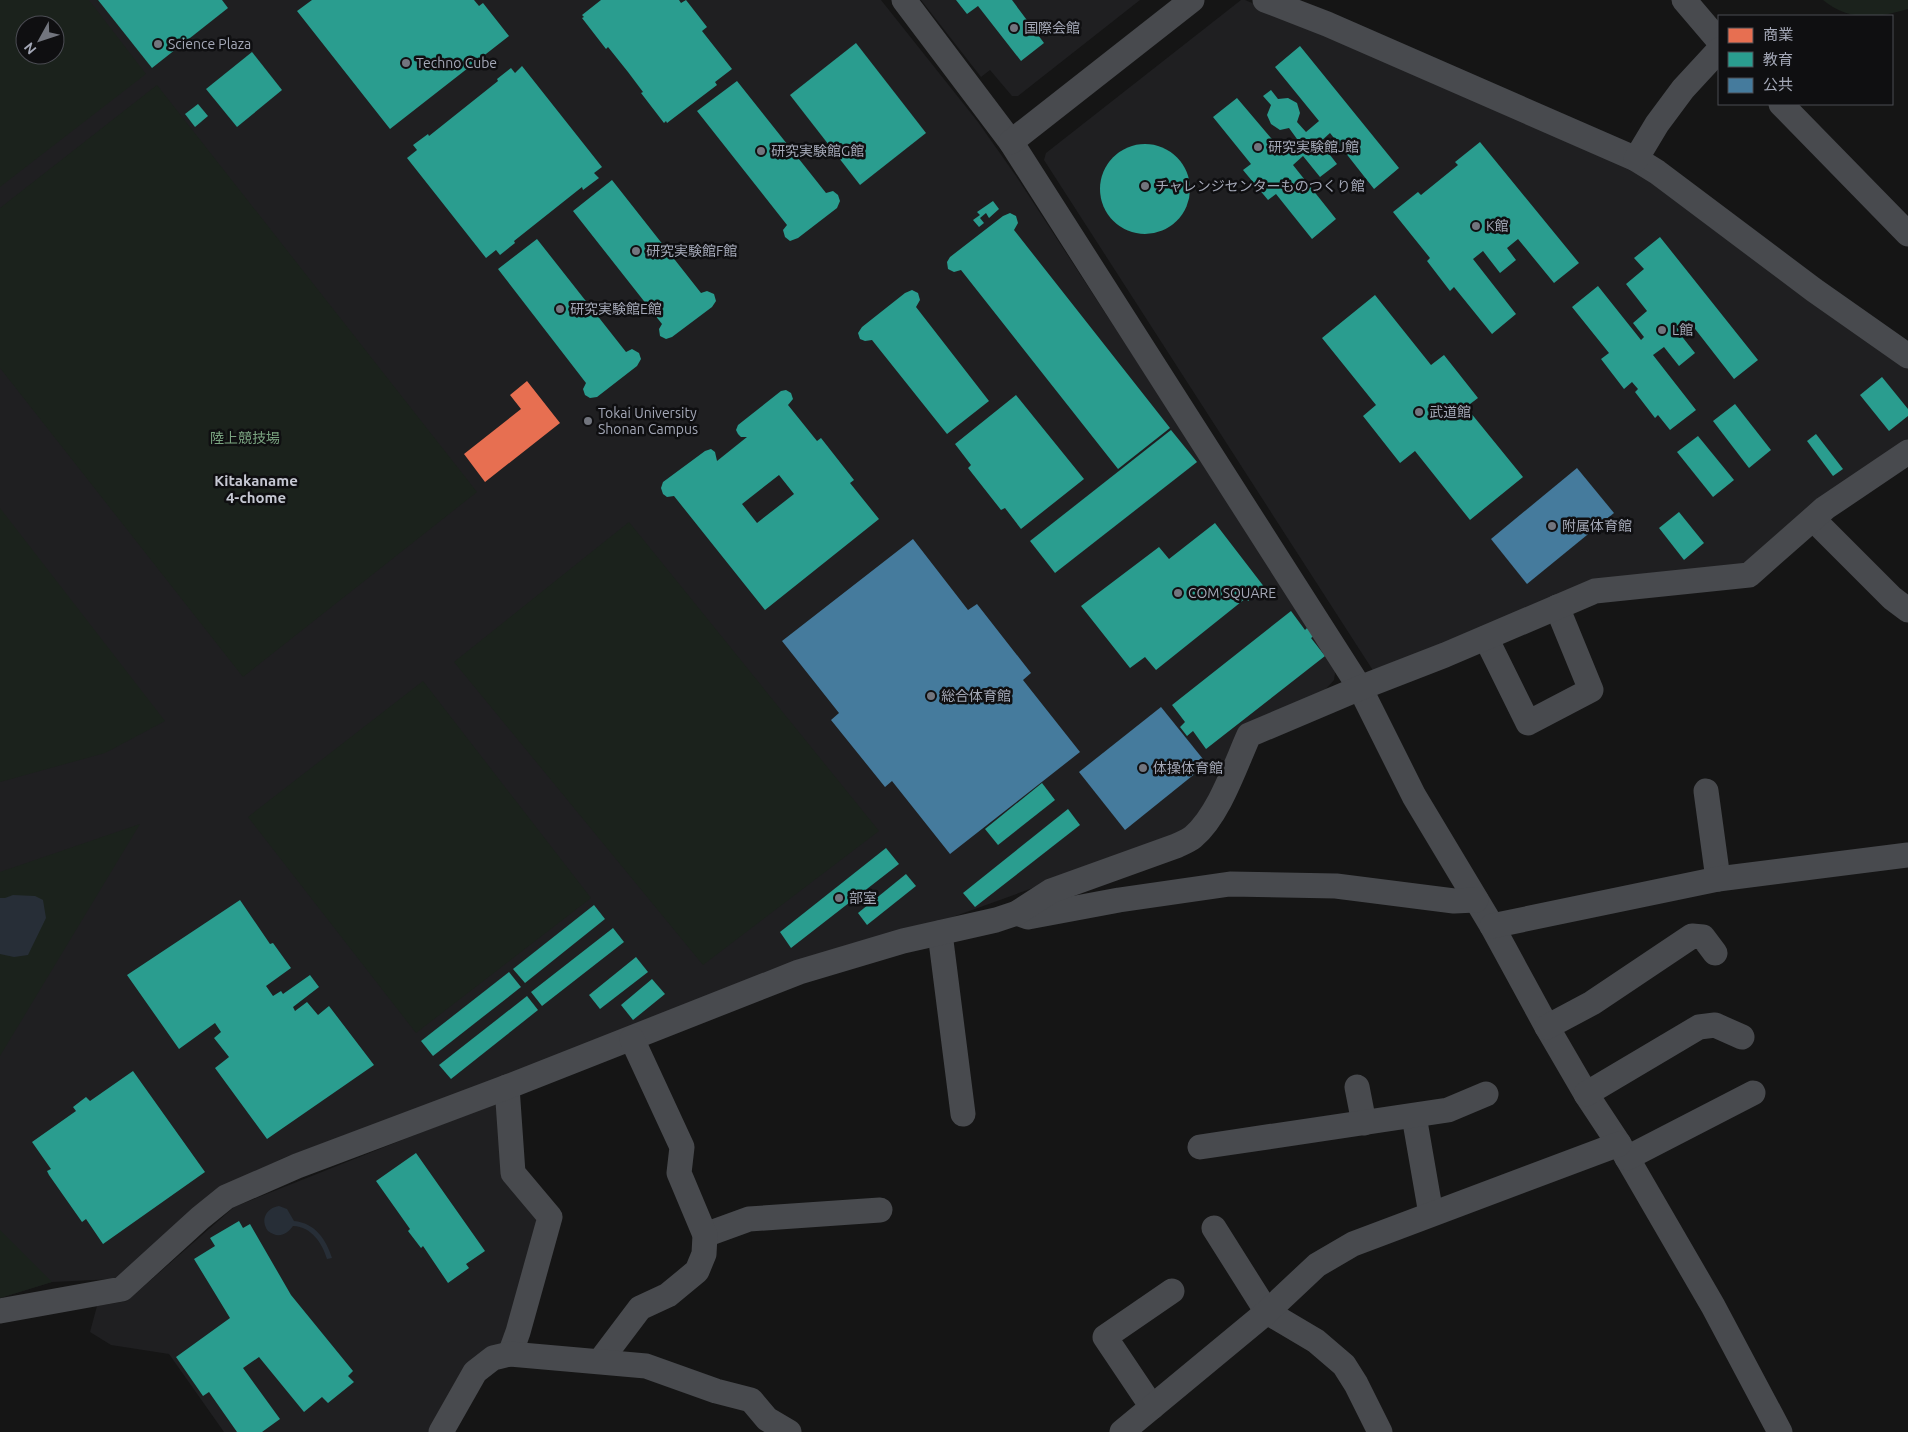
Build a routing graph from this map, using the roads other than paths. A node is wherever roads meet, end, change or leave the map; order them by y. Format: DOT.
graph roads {
  1 [pos="904,0"];
  2 [pos="1192,0"];
  3 [pos="1265,0"];
  4 [pos="1684,0"];
  5 [pos="1718,40"];
  6 [pos="1718,51"];
  7 [pos="1782,105"];
  8 [pos="1011,142"];
  9 [pos="1636,159"];
  10 [pos="1908,234"];
  11 [pos="1908,356"];
  12 [pos="1908,452"];
  13 [pos="1813,519"];
  14 [pos="1557,607"];
  15 [pos="1908,610"];
  16 [pos="1486,638"];
  17 [pos="1360,688"];
  18 [pos="1706,791"];
  19 [pos="1908,855"];
  20 [pos="1718,879"];
  21 [pos="1476,900"];
  22 [pos="1017,913"];
  23 [pos="1492,926"];
  24 [pos="940,933"];
  25 [pos="1715,953"];
  26 [pos="1547,1027"];
  27 [pos="1742,1037"];
  28 [pos="632,1039"];
  29 [pos="507,1087"];
  30 [pos="1357,1087"];
  31 [pos="1754,1093"];
  32 [pos="1486,1094"];
  33 [pos="1586,1094"];
  34 [pos="963,1114"];
  35 [pos="1414,1116"];
  36 [pos="1364,1123"];
  37 [pos="1200,1146"];
  38 [pos="1623,1151"];
  39 [pos="880,1210"];
  40 [pos="1431,1214"];
  41 [pos="1214,1228"];
  42 [pos="704,1234"];
  43 [pos="1172,1291"];
  44 [pos="0,1311"];
  45 [pos="1267,1312"];
  46 [pos="510,1354"];
  47 [pos="600,1361"];
  48 [pos="1152,1407"];
  49 [pos="441,1432"];
  50 [pos="789,1432"];
  51 [pos="1122,1432"];
  52 [pos="1380,1432"];
  53 [pos="1780,1432"];
  1 -- 8 [label="street"];
  2 -- 8 [label="street"];
  3 -- 9 [label="street"];
  4 -- 5 [label="street"];
  6 -- 9 [label="street"];
  7 -- 10 [label="street"];
  8 -- 17 [label="street"];
  9 -- 11 [label="street"];
  12 -- 13 [label="street"];
  13 -- 14 [label="street"];
  13 -- 15 [label="street"];
  14 -- 16 [label="street"];
  14 -- 16 [label="street"];
  16 -- 17 [label="street"];
  17 -- 21 [label="street"];
  17 -- 22 [label="street"];
  18 -- 20 [label="street"];
  19 -- 20 [label="street"];
  20 -- 23 [label="street"];
  21 -- 22 [label="street"];
  21 -- 23 [label="street"];
  22 -- 24 [label="street"];
  23 -- 26 [label="street"];
  24 -- 28 [label="street"];
  24 -- 34 [label="street"];
  25 -- 26 [label="street"];
  26 -- 33 [label="street"];
  27 -- 33 [label="street"];
  28 -- 29 [label="street"];
  28 -- 42 [label="street"];
  29 -- 44 [label="street"];
  29 -- 46 [label="street"];
  30 -- 36 [label="street"];
  31 -- 38 [label="street"];
  32 -- 35 [label="street"];
  33 -- 38 [label="street"];
  35 -- 36 [label="street"];
  35 -- 40 [label="street"];
  36 -- 37 [label="street"];
  38 -- 40 [label="street"];
  38 -- 53 [label="street"];
  39 -- 42 [label="street"];
  40 -- 45 [label="street"];
  41 -- 45 [label="street"];
  42 -- 47 [label="street"];
  43 -- 48 [label="street"];
  45 -- 48 [label="street"];
  45 -- 52 [label="street"];
  46 -- 47 [label="street"];
  46 -- 49 [label="street"];
  47 -- 50 [label="street"];
  48 -- 51 [label="street"];
}
